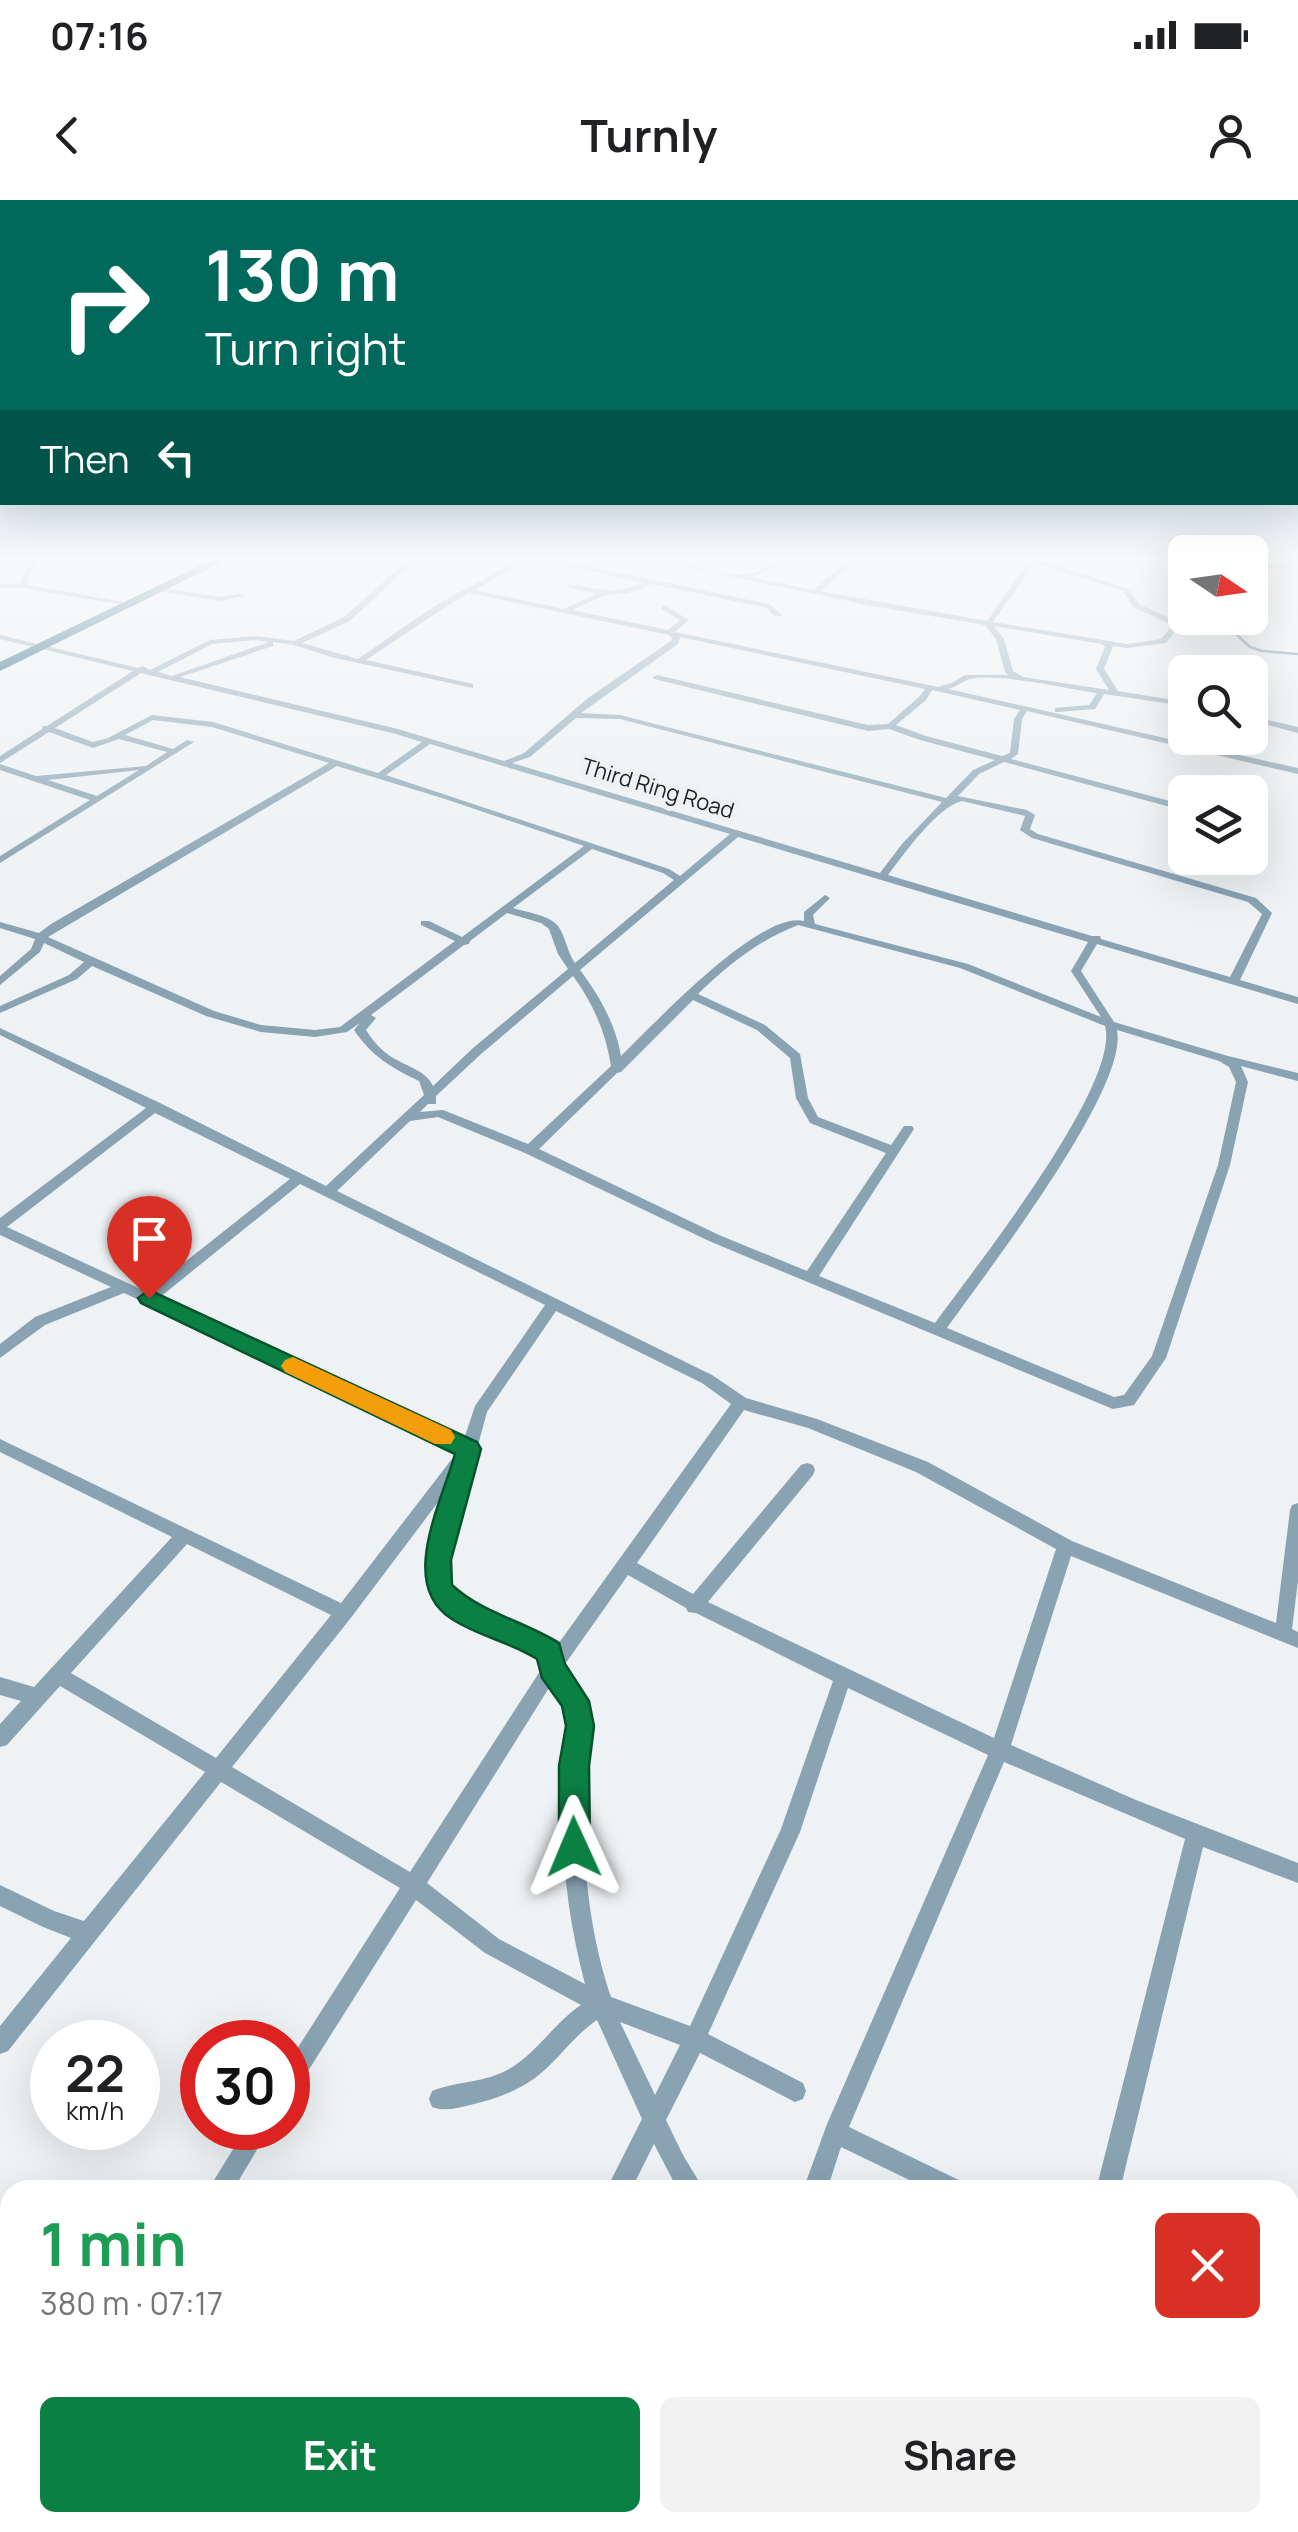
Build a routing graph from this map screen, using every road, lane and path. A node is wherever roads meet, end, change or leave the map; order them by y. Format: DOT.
graph roads {
  1 [pos="148,670"];
  2 [pos="195,670"];
  3 [pos="399,670"];
  4 [pos="637,670"];
  5 [pos="848,670"];
  6 [pos="1011,670"];
  7 [pos="1101,670"];
  8 [pos="1013,675"];
  9 [pos="176,676"];
  10 [pos="658,677"];
  11 [pos="470,686"];
  12 [pos="933,688"];
  13 [pos="1101,692"];
  14 [pos="1114,692"];
  15 [pos="981,698"];
  16 [pos="1168,701"];
  17 [pos="1025,708"];
  18 [pos="575,715"];
  19 [pos="1018,719"];
  20 [pos="1268,722"];
  21 [pos="890,726"];
  22 [pos="46,728"];
  23 [pos="1298,730"];
  24 [pos="118,736"];
  25 [pos="429,741"];
  26 [pos="190,742"];
  27 [pos="175,752"];
  28 [pos="527,755"];
  29 [pos="2,757"];
  30 [pos="1005,758"];
  31 [pos="506,762"];
  32 [pos="336,763"];
  33 [pos="156,765"];
  34 [pos="0,768"];
  35 [pos="526,768"];
  36 [pos="1298,771"];
  37 [pos="379,776"];
  38 [pos="33,779"];
  39 [pos="94,798"];
  40 [pos="949,801"];
  41 [pos="1168,803"];
  42 [pos="737,833"];
  43 [pos="589,847"];
  44 [pos="3,855"];
  45 [pos="687,876"];
  46 [pos="883,876"];
  47 [pos="825,898"];
  48 [pos="508,910"];
  49 [pos="424,923"];
  50 [pos="0,924"];
  51 [pos="810,924"];
  52 [pos="41,938"];
  53 [pos="1096,938"];
  54 [pos="465,942"];
  55 [pos="91,962"];
  56 [pos="576,970"];
  57 [pos="1234,980"];
  58 [pos="0,982"];
  59 [pos="692,996"];
  60 [pos="384,1001"];
  61 [pos="1298,1001"];
  62 [pos="0,1010"];
  63 [pos="1109,1024"];
  64 [pos="0,1031"];
  65 [pos="612,1043"];
  66 [pos="639,1048"];
  67 [pos="1222,1058"];
  68 [pos="618,1069"];
  69 [pos="1298,1076"];
  70 [pos="430,1096"];
  71 [pos="156,1106"];
  72 [pos="440,1113"];
  73 [pos="406,1118"];
  74 [pos="908,1129"];
  75 [pos="530,1150"];
  76 [pos="893,1151"];
  77 [pos="301,1177"];
  78 [pos="328,1191"];
  79 [pos="0,1227"];
  80 [pos="810,1278"];
  81 [pos="126,1287"];
  82 [pos="149,1298"];
  83 [pos="552,1306"];
  84 [pos="938,1330"];
  85 [pos="0,1352"];
  86 [pos="741,1402"];
  87 [pos="0,1444"];
  88 [pos="469,1449"];
  89 [pos="807,1470"];
  90 [pos="1297,1515"];
  91 [pos="185,1535"];
  92 [pos="1066,1546"];
  93 [pos="624,1565"];
  94 [pos="694,1606"];
  95 [pos="344,1613"];
  96 [pos="1290,1637"];
  97 [pos="552,1669"];
  98 [pos="58,1675"];
  99 [pos="842,1677"];
  100 [pos="0,1686"];
  101 [pos="38,1696"];
  102 [pos="0,1738"];
  103 [pos="999,1752"];
  104 [pos="220,1768"];
  105 [pos="1196,1835"];
  106 [pos="1298,1872"];
  107 [pos="412,1884"];
  108 [pos="0,1895"];
  109 [pos="88,1933"];
  110 [pos="602,2004"];
  111 [pos="695,2039"];
  112 [pos="0,2043"];
  113 [pos="310,2047"];
  114 [pos="794,2091"];
  115 [pos="440,2100"];
  116 [pos="654,2118"];
  117 [pos="835,2132"];
  118 [pos="245,2150"];
  119 [pos="226,2180"];
  120 [pos="623,2180"];
  121 [pos="684,2180"];
  122 [pos="818,2180"];
  123 [pos="934,2180"];
  124 [pos="1110,2180"];
  1 -- 9 [label="street, Third Ring Road"];
  1 -- 22 [label="street"];
  2 -- 9 [label="street"];
  3 -- 11 [label="street"];
  4 -- 18 [label="street"];
  5 -- 12 [label="street"];
  6 -- 8 [label="street"];
  7 -- 14 [label="street"];
  8 -- 12 [label="street"];
  8 -- 13 [label="street"];
  9 -- 25 [label="street, Third Ring Road"];
  10 -- 21 [label="street"];
  12 -- 15 [label="street"];
  12 -- 21 [label="street"];
  13 -- 14 [label="street"];
  13 -- 17 [label="street"];
  14 -- 16 [label="street"];
  15 -- 17 [label="street"];
  15 -- 19 [label="street"];
  17 -- 19 [label="street"];
  17 -- 36 [label="street"];
  18 -- 28 [label="street"];
  18 -- 40 [label="street"];
  19 -- 30 [label="street"];
  20 -- 23 [label="street"];
  21 -- 30 [label="street"];
  22 -- 24 [label="street"];
  22 -- 29 [label="street"];
  24 -- 27 [label="street"];
  24 -- 32 [label="street"];
  25 -- 31 [label="street, Third Ring Road"];
  25 -- 37 [label="street"];
  26 -- 27 [label="street"];
  27 -- 33 [label="street"];
  28 -- 31 [label="street"];
  28 -- 35 [label="street"];
  30 -- 40 [label="street"];
  30 -- 41 [label="street"];
  31 -- 35 [label="street, Third Ring Road"];
  32 -- 37 [label="street"];
  32 -- 52 [label="street"];
  33 -- 38 [label="street"];
  33 -- 39 [label="street"];
  34 -- 38 [label="street"];
  35 -- 42 [label="street, Third Ring Road"];
  37 -- 43 [label="street"];
  38 -- 39 [label="street"];
  39 -- 44 [label="street"];
  40 -- 46 [label="street"];
  40 -- 57 [label="street"];
  42 -- 45 [label="street"];
  42 -- 46 [label="street, Third Ring Road"];
  43 -- 45 [label="street"];
  43 -- 48 [label="street"];
  45 -- 56 [label="street"];
  46 -- 53 [label="street, Third Ring Road"];
  47 -- 51 [label="street"];
  48 -- 54 [label="street"];
  48 -- 56 [label="street"];
  49 -- 54 [label="street"];
  50 -- 52 [label="street"];
  51 -- 59 [label="street"];
  51 -- 63 [label="street"];
  52 -- 55 [label="street"];
  52 -- 58 [label="street"];
  53 -- 57 [label="street, Third Ring Road"];
  53 -- 63 [label="street"];
  54 -- 60 [label="street"];
  55 -- 60 [label="street"];
  55 -- 62 [label="street"];
  56 -- 65 [label="street"];
  56 -- 70 [label="street"];
  57 -- 61 [label="street, Third Ring Road"];
  59 -- 66 [label="street"];
  59 -- 76 [label="street"];
  60 -- 70 [label="street"];
  63 -- 67 [label="street"];
  63 -- 84 [label="street"];
  64 -- 71 [label="street"];
  65 -- 66 [label="street"];
  65 -- 68 [label="street"];
  66 -- 68 [label="street"];
  67 -- 69 [label="street"];
  67 -- 84 [label="street"];
  68 -- 75 [label="street"];
  70 -- 72 [label="street"];
  70 -- 73 [label="street"];
  71 -- 77 [label="street"];
  71 -- 79 [label="street"];
  72 -- 73 [label="street"];
  72 -- 75 [label="street"];
  73 -- 78 [label="street"];
  74 -- 76 [label="street"];
  75 -- 80 [label="street"];
  76 -- 80 [label="street"];
  77 -- 78 [label="street"];
  77 -- 82 [label="street"];
  78 -- 83 [label="street"];
  79 -- 81 [label="street"];
  80 -- 84 [label="street"];
  81 -- 82 [label="street"];
  81 -- 85 [label="street"];
  82 -- 88 [label="street"];
  83 -- 86 [label="street"];
  83 -- 88 [label="street"];
  86 -- 92 [label="street"];
  86 -- 93 [label="street"];
  87 -- 91 [label="street"];
  88 -- 95 [label="street"];
  88 -- 97 [label="street"];
  89 -- 94 [label="street"];
  90 -- 96 [label="street"];
  91 -- 95 [label="street"];
  91 -- 98 [label="street"];
  92 -- 96 [label="street"];
  92 -- 103 [label="street"];
  93 -- 94 [label="street"];
  93 -- 97 [label="street"];
  94 -- 99 [label="street"];
  95 -- 104 [label="street"];
  97 -- 107 [label="street"];
  97 -- 110 [label="street"];
  98 -- 101 [label="street"];
  98 -- 104 [label="street"];
  99 -- 103 [label="street"];
  99 -- 111 [label="street"];
  100 -- 101 [label="street"];
  101 -- 102 [label="street"];
  103 -- 105 [label="street"];
  103 -- 117 [label="street"];
  104 -- 107 [label="street"];
  104 -- 109 [label="street"];
  105 -- 106 [label="street"];
  105 -- 124 [label="street"];
  107 -- 110 [label="street"];
  107 -- 113 [label="street"];
  108 -- 109 [label="street"];
  109 -- 112 [label="street"];
  110 -- 111 [label="street"];
  110 -- 115 [label="street"];
  110 -- 116 [label="street"];
  111 -- 114 [label="street"];
  111 -- 116 [label="street"];
  116 -- 120 [label="street"];
  116 -- 121 [label="street"];
  117 -- 122 [label="street"];
  117 -- 123 [label="street"];
  118 -- 119 [label="street"];
}
